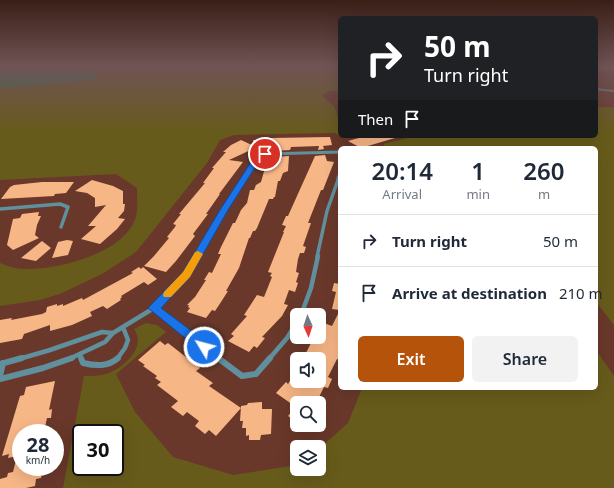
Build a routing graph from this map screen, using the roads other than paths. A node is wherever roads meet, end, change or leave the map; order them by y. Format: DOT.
graph roads {
  1 [pos="598,89"];
  2 [pos="614,91"];
  3 [pos="338,152"];
  4 [pos="338,179"];
  5 [pos="0,209"];
  6 [pos="61,227"];
  7 [pos="154,308"];
  8 [pos="304,308"];
  9 [pos="123,327"];
  10 [pos="113,333"];
  11 [pos="290,333"];
  12 [pos="80,355"];
  13 [pos="2,363"];
  14 [pos="0,376"];
  15 [pos="0,379"];
  1 -- 2 [label="street"];
  3 -- 7 [label="street"];
  4 -- 8 [label="street"];
  5 -- 6 [label="street"];
  7 -- 9 [label="street"];
  7 -- 11 [label="street"];
  9 -- 10 [label="street"];
  9 -- 12 [label="street"];
  10 -- 12 [label="street"];
  10 -- 13 [label="street"];
  12 -- 15 [label="street"];
  13 -- 14 [label="street"];
}
